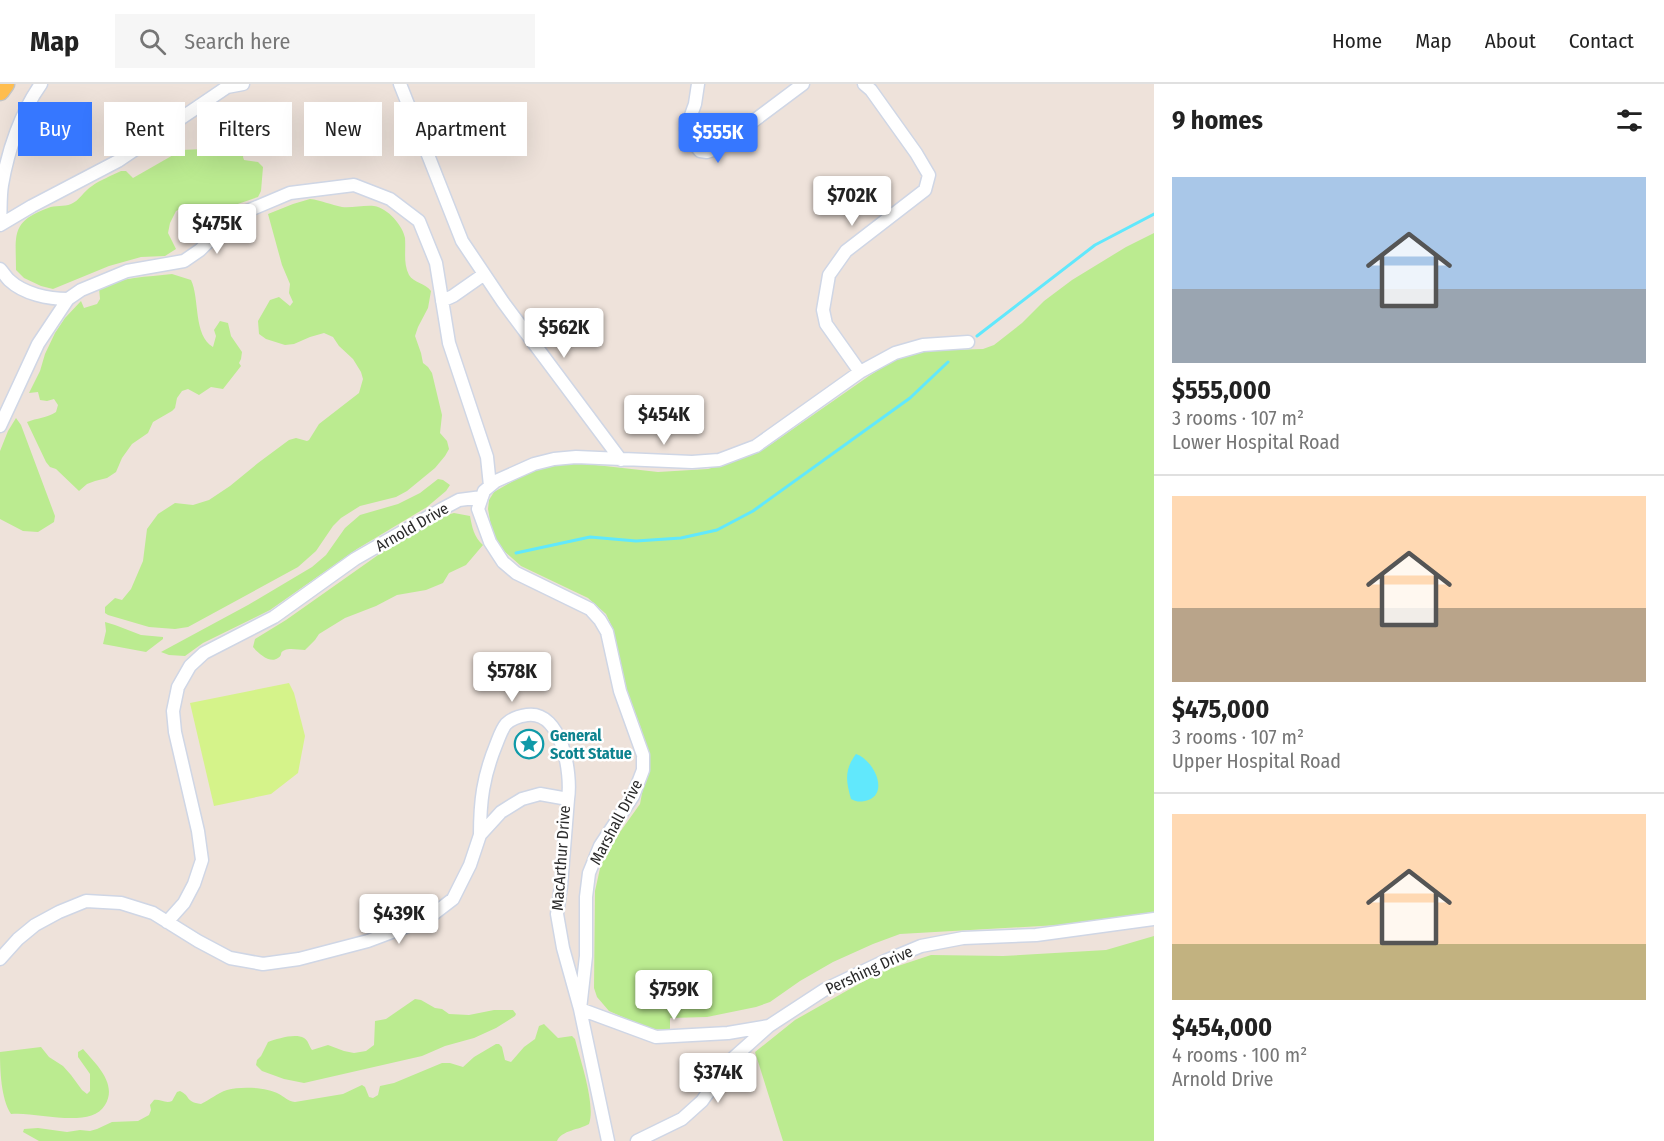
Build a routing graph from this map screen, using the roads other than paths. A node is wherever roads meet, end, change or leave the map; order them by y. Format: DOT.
graph roads {
  1 [pos="5,84"];
  2 [pos="41,84"];
  3 [pos="243,84"];
  4 [pos="400,84"];
  5 [pos="698,84"];
  6 [pos="803,84"];
  7 [pos="864,84"];
  8 [pos="0,91"];
  9 [pos="0,224"];
  10 [pos="0,269"];
  11 [pos="483,274"];
  12 [pos="68,299"];
  13 [pos="442,301"];
  14 [pos="968,342"];
  15 [pos="860,372"];
  16 [pos="0,426"];
  17 [pos="621,460"];
  18 [pos="490,486"];
  19 [pos="482,497"];
  20 [pos="568,799"];
  21 [pos="480,835"];
  22 [pos="1154,919"];
  23 [pos="167,922"];
  24 [pos="0,959"];
  25 [pos="580,1009"];
  26 [pos="770,1026"];
  27 [pos="608,1141"];
  28 [pos="637,1141"];
  1 -- 8 [label="main road"];
  2 -- 9 [label="street"];
  3 -- 9 [label="street"];
  4 -- 11 [label="street"];
  5 -- 6 [label="street"];
  7 -- 15 [label="street"];
  10 -- 12 [label="street"];
  11 -- 13 [label="street"];
  11 -- 17 [label="street"];
  12 -- 13 [label="street"];
  12 -- 16 [label="street"];
  13 -- 18 [label="street"];
  14 -- 15 [label="street"];
  15 -- 17 [label="street"];
  17 -- 18 [label="street"];
  18 -- 19 [label="street"];
  19 -- 23 [label="street, Arnold Drive"];
  19 -- 25 [label="street, Marshall Drive"];
  20 -- 21 [label="street, MacArthur Drive"];
  20 -- 21 [label="street"];
  20 -- 25 [label="street, MacArthur Drive"];
  21 -- 23 [label="street, MacArthur Drive"];
  22 -- 26 [label="street, Pershing Drive"];
  23 -- 24 [label="street, MacArthur Drive"];
  25 -- 26 [label="street"];
  25 -- 27 [label="street, Marshall Drive"];
  26 -- 28 [label="street, Pershing Drive"];
}
